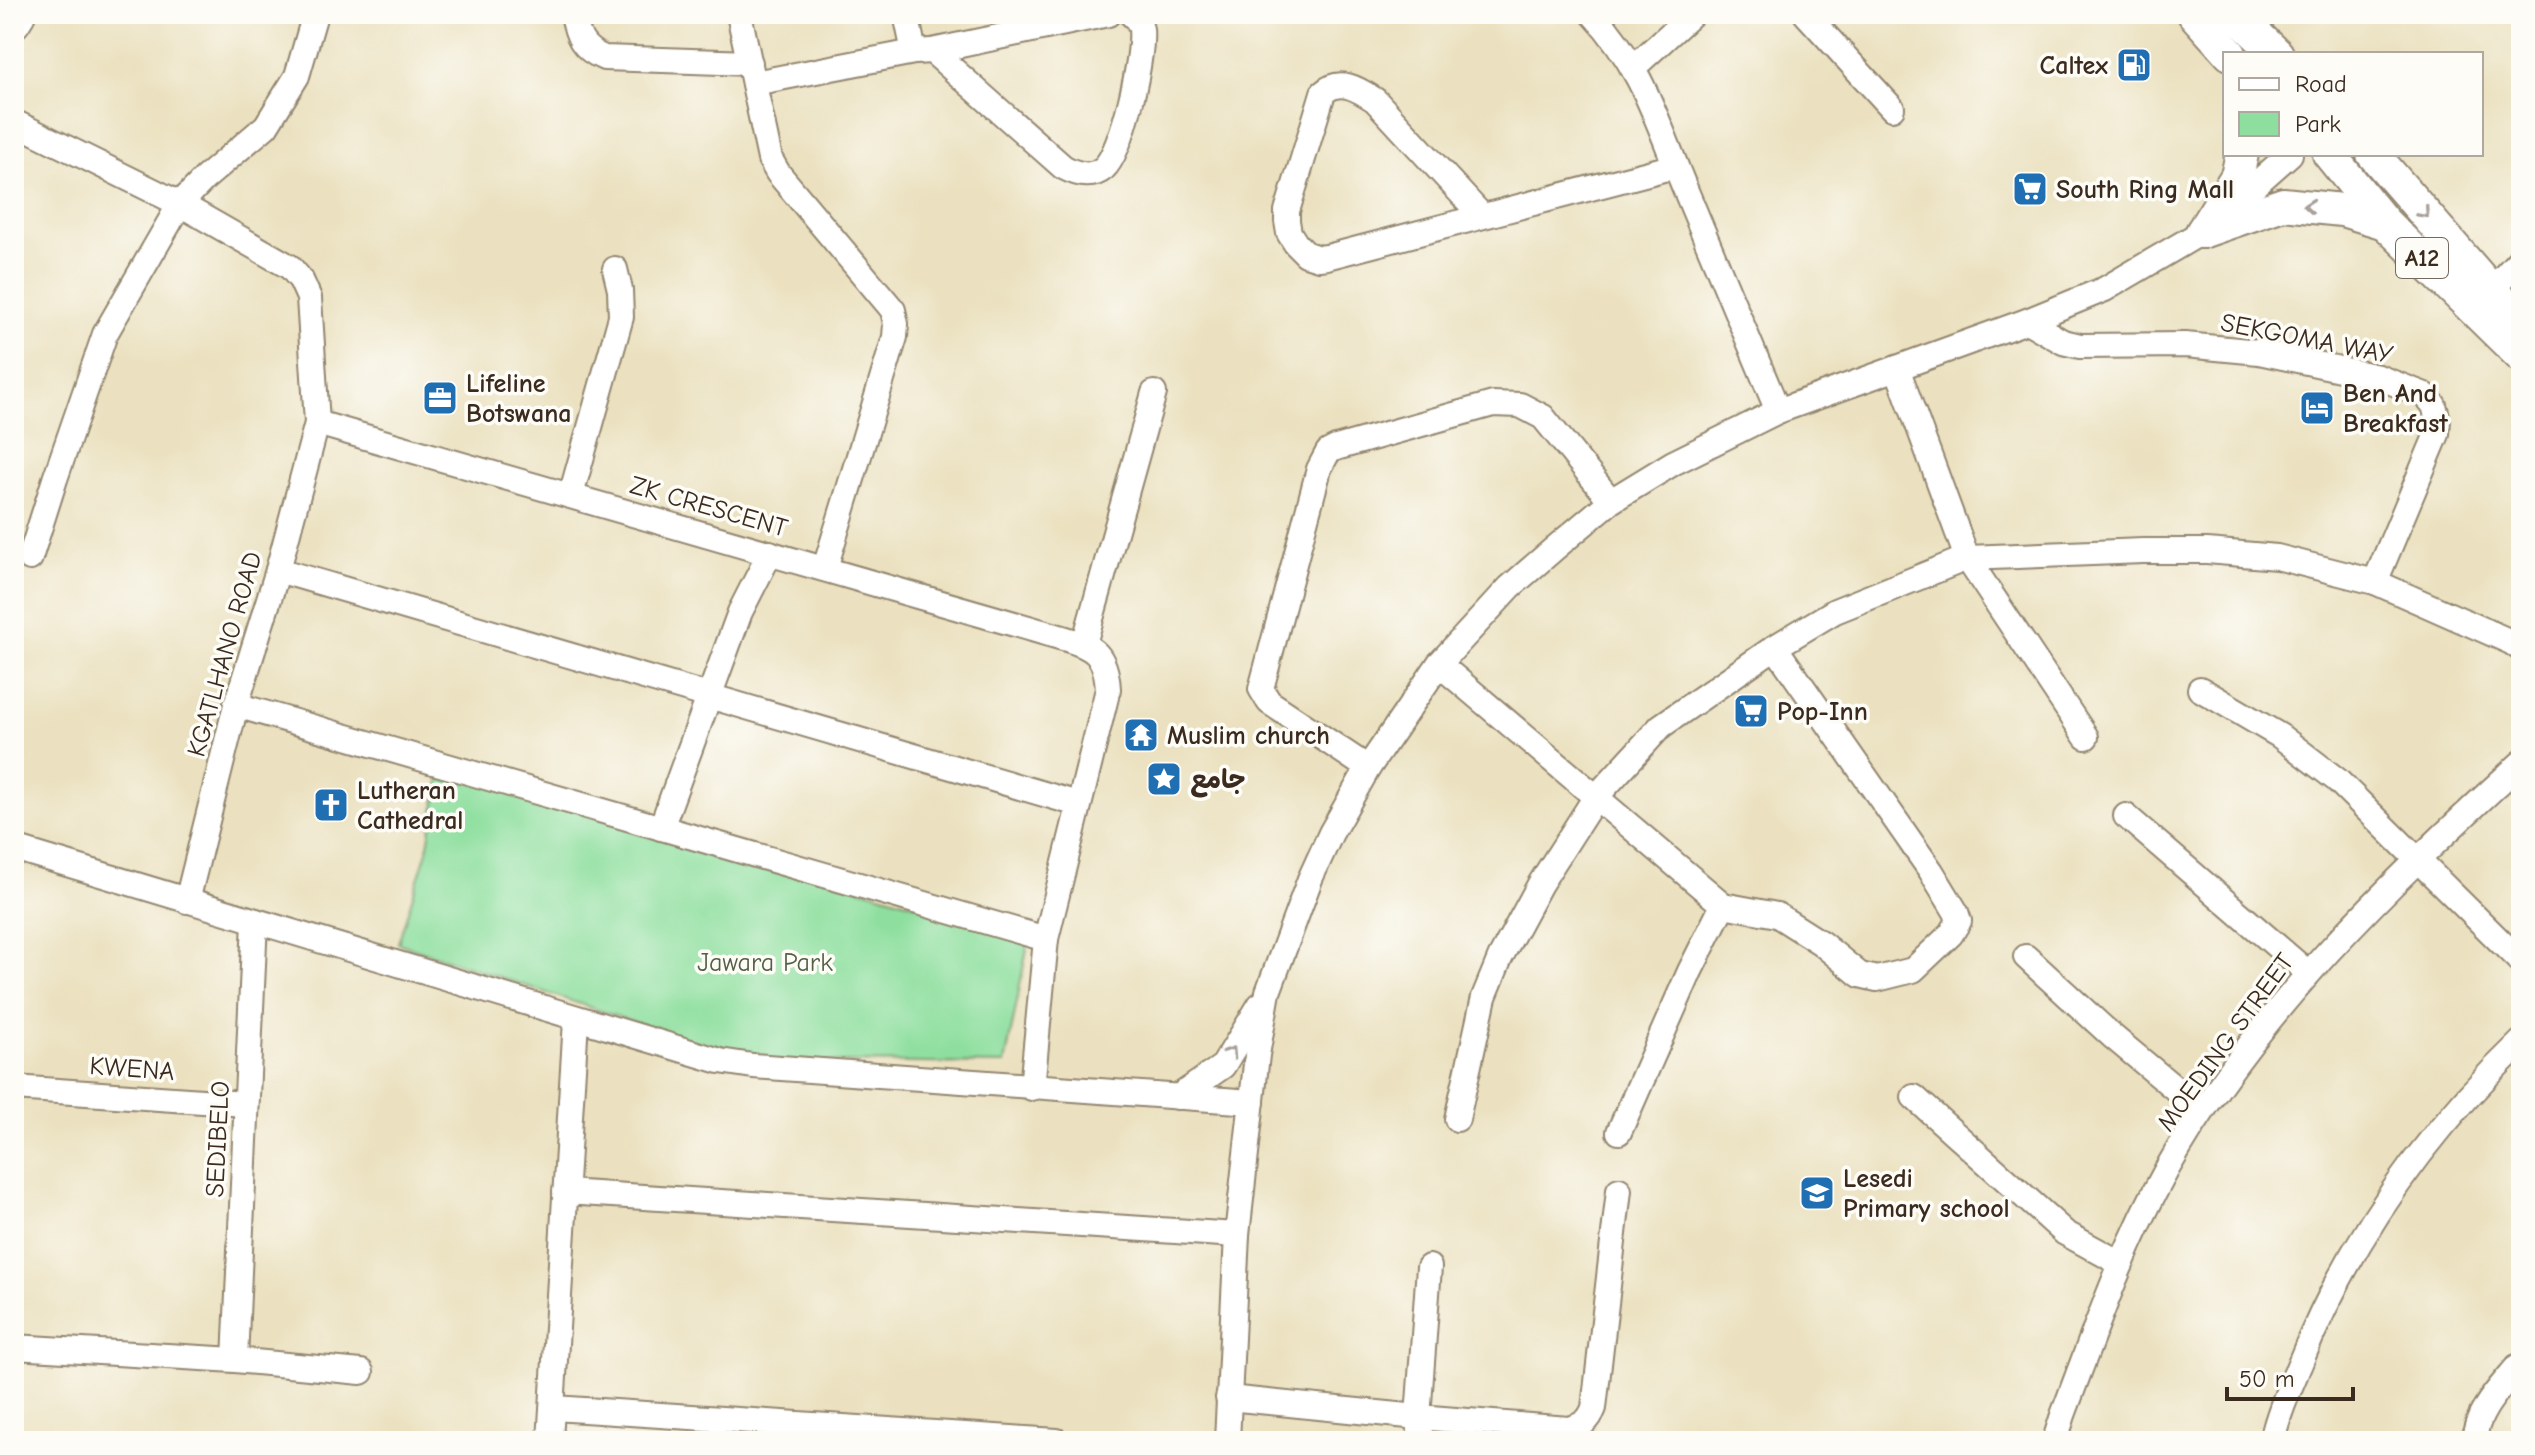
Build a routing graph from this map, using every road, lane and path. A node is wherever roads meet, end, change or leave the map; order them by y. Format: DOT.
graph roads {
  1 [pos="19,14"];
  2 [pos="315,14"];
  3 [pos="573,14"];
  4 [pos="739,14"];
  5 [pos="906,14"];
  6 [pos="1108,14"];
  7 [pos="1131,14"];
  8 [pos="1593,14"];
  9 [pos="1692,14"];
  10 [pos="1806,14"];
  11 [pos="2194,14"];
  12 [pos="2235,14"];
  13 [pos="14,22"];
  14 [pos="923,52"];
  15 [pos="2228,52"];
  16 [pos="2275,52"];
  17 [pos="1634,67"];
  18 [pos="752,73"];
  19 [pos="1892,108"];
  20 [pos="14,122"];
  21 [pos="2242,156"];
  22 [pos="2288,156"];
  23 [pos="2331,156"];
  24 [pos="2375,156"];
  25 [pos="1675,166"];
  26 [pos="180,204"];
  27 [pos="1482,216"];
  28 [pos="2385,223"];
  29 [pos="2202,232"];
  30 [pos="2521,258"];
  31 [pos="615,269"];
  32 [pos="2483,300"];
  33 [pos="2521,319"];
  34 [pos="2027,321"];
  35 [pos="2521,356"];
  36 [pos="1897,368"];
  37 [pos="1154,393"];
  38 [pos="1778,411"];
  39 [pos="317,423"];
  40 [pos="571,495"];
  41 [pos="1611,501"];
  42 [pos="770,553"];
  43 [pos="30,558"];
  44 [pos="1967,558"];
  45 [pos="825,568"];
  46 [pos="278,570"];
  47 [pos="2375,582"];
  48 [pos="1084,644"];
  49 [pos="1775,647"];
  50 [pos="2521,649"];
  51 [pos="1439,664"];
  52 [pos="2200,689"];
  53 [pos="712,695"];
  54 [pos="236,705"];
  55 [pos="2086,737"];
  56 [pos="2521,763"];
  57 [pos="1368,768"];
  58 [pos="1595,798"];
  59 [pos="1078,804"];
  60 [pos="2126,816"];
  61 [pos="661,828"];
  62 [pos="14,848"];
  63 [pos="2418,858"];
  64 [pos="187,901"];
  65 [pos="1723,905"];
  66 [pos="255,921"];
  67 [pos="1046,939"];
  68 [pos="2026,957"];
  69 [pos="2521,962"];
  70 [pos="2308,973"];
  71 [pos="1268,992"];
  72 [pos="576,1020"];
  73 [pos="2519,1048"];
  74 [pos="14,1088"];
  75 [pos="1032,1088"];
  76 [pos="1178,1097"];
  77 [pos="1914,1097"];
  78 [pos="1252,1102"];
  79 [pos="246,1104"];
  80 [pos="2202,1111"];
  81 [pos="1457,1119"];
  82 [pos="1249,1131"];
  83 [pos="1619,1132"];
  84 [pos="1619,1190"];
  85 [pos="565,1192"];
  86 [pos="1237,1235"];
  87 [pos="2120,1263"];
  88 [pos="1429,1267"];
  89 [pos="14,1347"];
  90 [pos="235,1360"];
  91 [pos="2517,1367"];
  92 [pos="361,1372"];
  93 [pos="1228,1398"];
  94 [pos="554,1408"];
  95 [pos="1420,1429"];
  96 [pos="550,1441"];
  97 [pos="1057,1441"];
  98 [pos="1227,1441"];
  99 [pos="2059,1441"];
  100 [pos="2272,1441"];
  101 [pos="2474,1441"];
  1 -- 13 [label="main road"];
  2 -- 26 [label="street"];
  3 -- 18 [label="street"];
  4 -- 18 [label="street"];
  5 -- 14 [label="street"];
  6 -- 14 [label="street"];
  7 -- 14 [label="street"];
  8 -- 17 [label="street"];
  9 -- 17 [label="street"];
  10 -- 19 [label="street"];
  11 -- 15 [label="main road"];
  12 -- 16 [label="main road"];
  14 -- 18 [label="street"];
  17 -- 25 [label="street"];
  18 -- 45 [label="street"];
  20 -- 26 [label="street"];
  21 -- 29 [label="main road"];
  22 -- 29 [label="street"];
  23 -- 28 [label="main road, A12"];
  24 -- 32 [label="main road, A12, one-way"];
  25 -- 27 [label="street"];
  25 -- 38 [label="street"];
  26 -- 39 [label="street, KGATLHANO ROAD"];
  26 -- 43 [label="street"];
  27 -- 27 [label="street"];
  28 -- 29 [label="main road, one-way"];
  28 -- 32 [label="main road, A12"];
  29 -- 34 [label="street"];
  30 -- 32 [label="street"];
  31 -- 40 [label="street"];
  32 -- 33 [label="main road, A12"];
  32 -- 35 [label="main road, A12"];
  34 -- 36 [label="street"];
  34 -- 47 [label="street, SEKGOMA WAY"];
  36 -- 38 [label="street"];
  36 -- 44 [label="street"];
  37 -- 48 [label="street"];
  38 -- 41 [label="street"];
  39 -- 40 [label="street, ZK CRESCENT"];
  39 -- 46 [label="street, KGATLHANO ROAD"];
  40 -- 42 [label="street, ZK CRESCENT"];
  41 -- 51 [label="street"];
  41 -- 57 [label="street"];
  42 -- 45 [label="street, ZK CRESCENT"];
  42 -- 53 [label="street"];
  44 -- 47 [label="street"];
  44 -- 49 [label="street"];
  44 -- 55 [label="street"];
  45 -- 48 [label="street, ZK CRESCENT"];
  46 -- 53 [label="street"];
  46 -- 54 [label="street, KGATLHANO ROAD"];
  47 -- 50 [label="street"];
  48 -- 59 [label="street"];
  49 -- 58 [label="street"];
  49 -- 65 [label="street"];
  51 -- 57 [label="street"];
  51 -- 58 [label="street"];
  52 -- 63 [label="street"];
  53 -- 59 [label="street"];
  53 -- 61 [label="street"];
  54 -- 61 [label="street"];
  54 -- 64 [label="street, KGATLHANO ROAD"];
  56 -- 63 [label="street, MOEDING STREET"];
  57 -- 71 [label="street"];
  58 -- 65 [label="street"];
  58 -- 81 [label="street"];
  59 -- 67 [label="street"];
  60 -- 70 [label="street"];
  61 -- 67 [label="street"];
  62 -- 64 [label="street"];
  63 -- 69 [label="street"];
  63 -- 70 [label="street, MOEDING STREET"];
  64 -- 66 [label="street"];
  65 -- 83 [label="street"];
  66 -- 72 [label="street"];
  66 -- 79 [label="street, SEDIBELO"];
  67 -- 75 [label="street"];
  68 -- 80 [label="street"];
  70 -- 80 [label="street, MOEDING STREET"];
  76 -- 71 [label="street, one-way"];
  71 -- 78 [label="street"];
  72 -- 75 [label="street"];
  72 -- 85 [label="street"];
  73 -- 100 [label="street"];
  74 -- 79 [label="street, KWENA"];
  75 -- 76 [label="street"];
  76 -- 78 [label="street"];
  76 -- 82 [label="street"];
  77 -- 87 [label="street"];
  78 -- 82 [label="street"];
  79 -- 90 [label="street, SEDIBELO"];
  80 -- 87 [label="street, MOEDING STREET"];
  82 -- 86 [label="street"];
  84 -- 95 [label="street"];
  85 -- 86 [label="street"];
  85 -- 94 [label="street"];
  86 -- 93 [label="street"];
  87 -- 99 [label="street, MOEDING STREET"];
  88 -- 95 [label="street"];
  89 -- 90 [label="street"];
  90 -- 92 [label="street"];
  91 -- 101 [label="street"];
  93 -- 95 [label="street"];
  93 -- 98 [label="street"];
  94 -- 96 [label="street"];
  94 -- 97 [label="street"];
}
